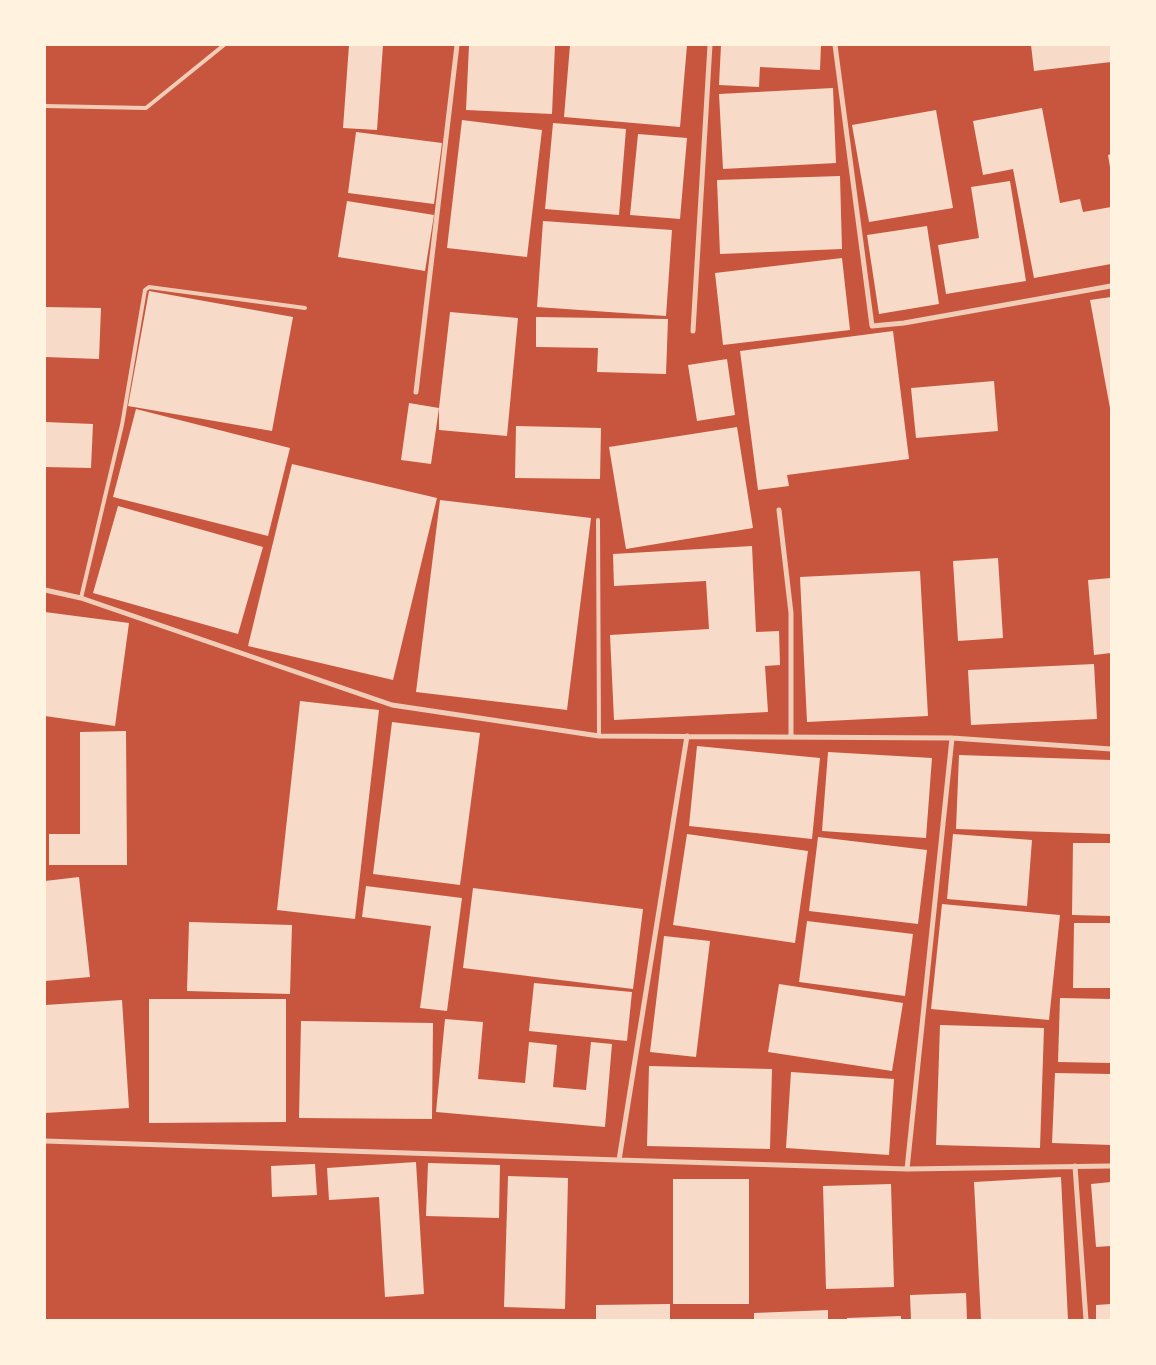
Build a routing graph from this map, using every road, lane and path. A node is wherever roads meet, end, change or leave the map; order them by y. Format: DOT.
graph roads {
  1 [pos="224,45"];
  2 [pos="457,45"];
  3 [pos="710,45"];
  4 [pos="835,45"];
  5 [pos="45,106"];
  6 [pos="1111,286"];
  7 [pos="305,308"];
  8 [pos="693,331"];
  9 [pos="416,392"];
  10 [pos="779,510"];
  11 [pos="598,520"];
  12 [pos="45,590"];
  13 [pos="81,598"];
  14 [pos="599,736"];
  15 [pos="687,736"];
  16 [pos="790,737"];
  17 [pos="952,738"];
  18 [pos="1111,749"];
  19 [pos="45,1141"];
  20 [pos="619,1160"];
  21 [pos="1075,1166"];
  22 [pos="1111,1166"];
  23 [pos="907,1169"];
  24 [pos="1086,1320"];
  1 -- 5 [label="lane"];
  2 -- 9 [label="street"];
  3 -- 8 [label="street"];
  4 -- 6 [label="street"];
  7 -- 13 [label="lane"];
  10 -- 16 [label="street"];
  11 -- 14 [label="lane"];
  12 -- 13 [label="street"];
  13 -- 14 [label="street"];
  14 -- 15 [label="street"];
  15 -- 16 [label="street"];
  15 -- 20 [label="street"];
  16 -- 17 [label="street"];
  17 -- 18 [label="street"];
  17 -- 23 [label="street"];
  19 -- 20 [label="street"];
  20 -- 23 [label="street"];
  21 -- 22 [label="street"];
  21 -- 23 [label="street"];
  21 -- 24 [label="street"];
}
